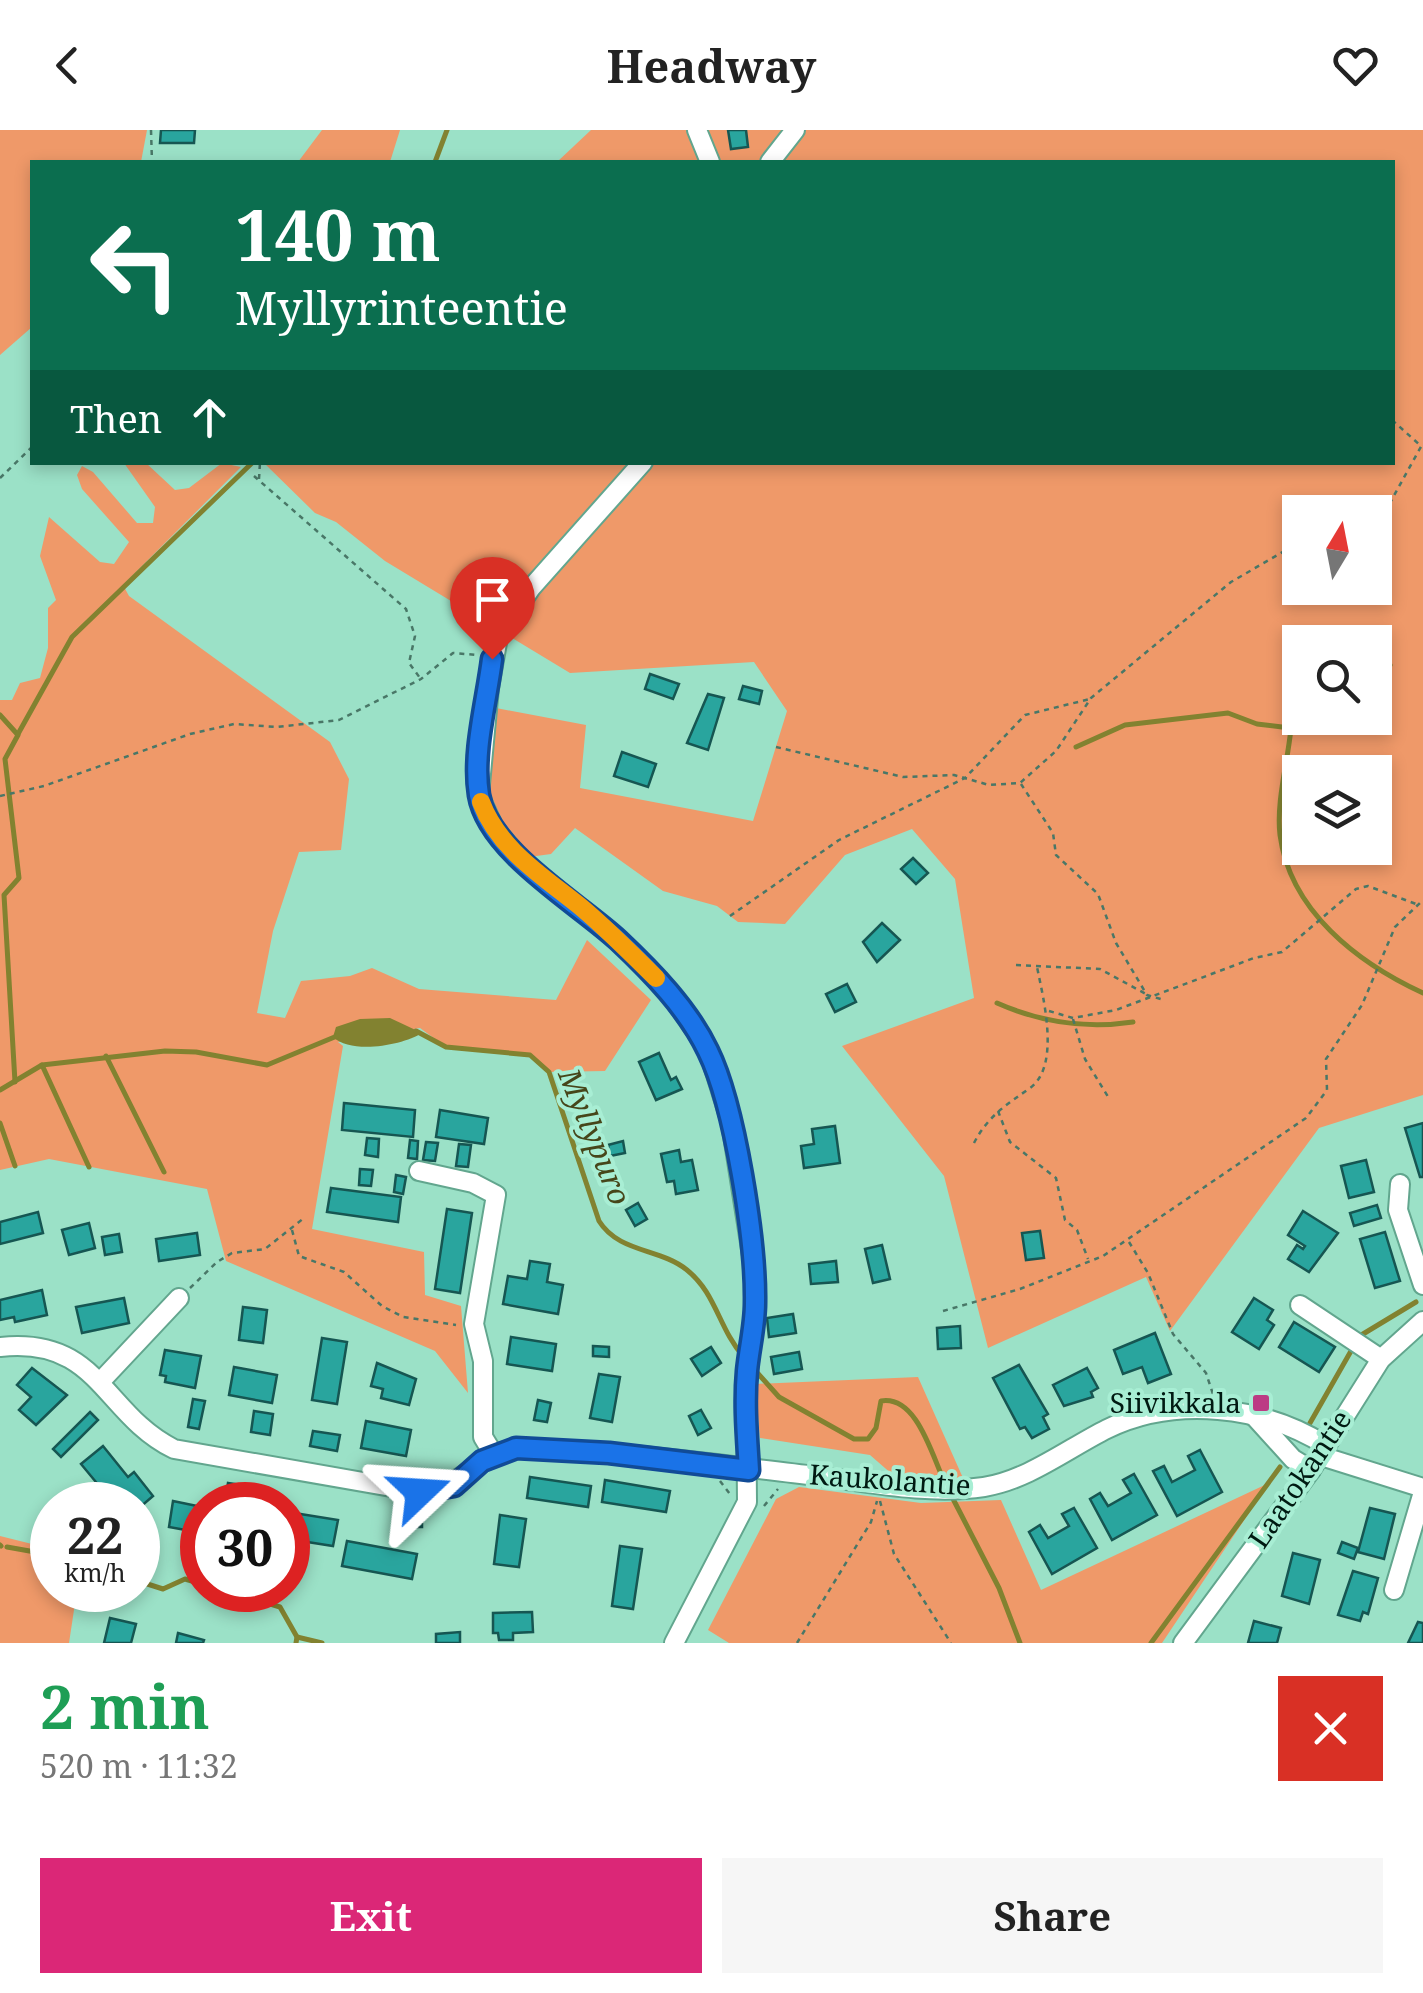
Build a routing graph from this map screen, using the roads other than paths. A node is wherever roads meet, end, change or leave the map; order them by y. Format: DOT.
graph roads {
  1 [pos="697,130"];
  2 [pos="795,130"];
  3 [pos="709,160"];
  4 [pos="772,160"];
  5 [pos="640,465"];
  6 [pos="419,1171"];
  7 [pos="1400,1184"];
  8 [pos="1423,1285"];
  9 [pos="179,1298"];
  10 [pos="1300,1305"];
  11 [pos="1423,1321"];
  12 [pos="0,1347"];
  13 [pos="1382,1359"];
  14 [pos="101,1381"];
  15 [pos="1254,1416"];
  16 [pos="494,1455"];
  17 [pos="1319,1457"];
  18 [pos="749,1470"];
  19 [pos="1423,1490"];
  20 [pos="1394,1590"];
  21 [pos="674,1643"];
  22 [pos="1182,1643"];
  1 -- 3 [label="street"];
  2 -- 4 [label="street"];
  5 -- 18 [label="street"];
  6 -- 16 [label="street"];
  7 -- 8 [label="street"];
  9 -- 14 [label="street"];
  10 -- 13 [label="street"];
  11 -- 13 [label="street, Laatokantie"];
  12 -- 14 [label="street"];
  13 -- 17 [label="street, Laatokantie"];
  14 -- 16 [label="street"];
  15 -- 17 [label="street, Kaukolantie"];
  15 -- 17 [label="street, Kaukolantie"];
  15 -- 18 [label="street, Kaukolantie"];
  16 -- 18 [label="street, Kaukolantie"];
  17 -- 19 [label="street, Kaukolantie"];
  17 -- 22 [label="street, Laatokantie"];
  18 -- 21 [label="street"];
  19 -- 20 [label="street"];
}
